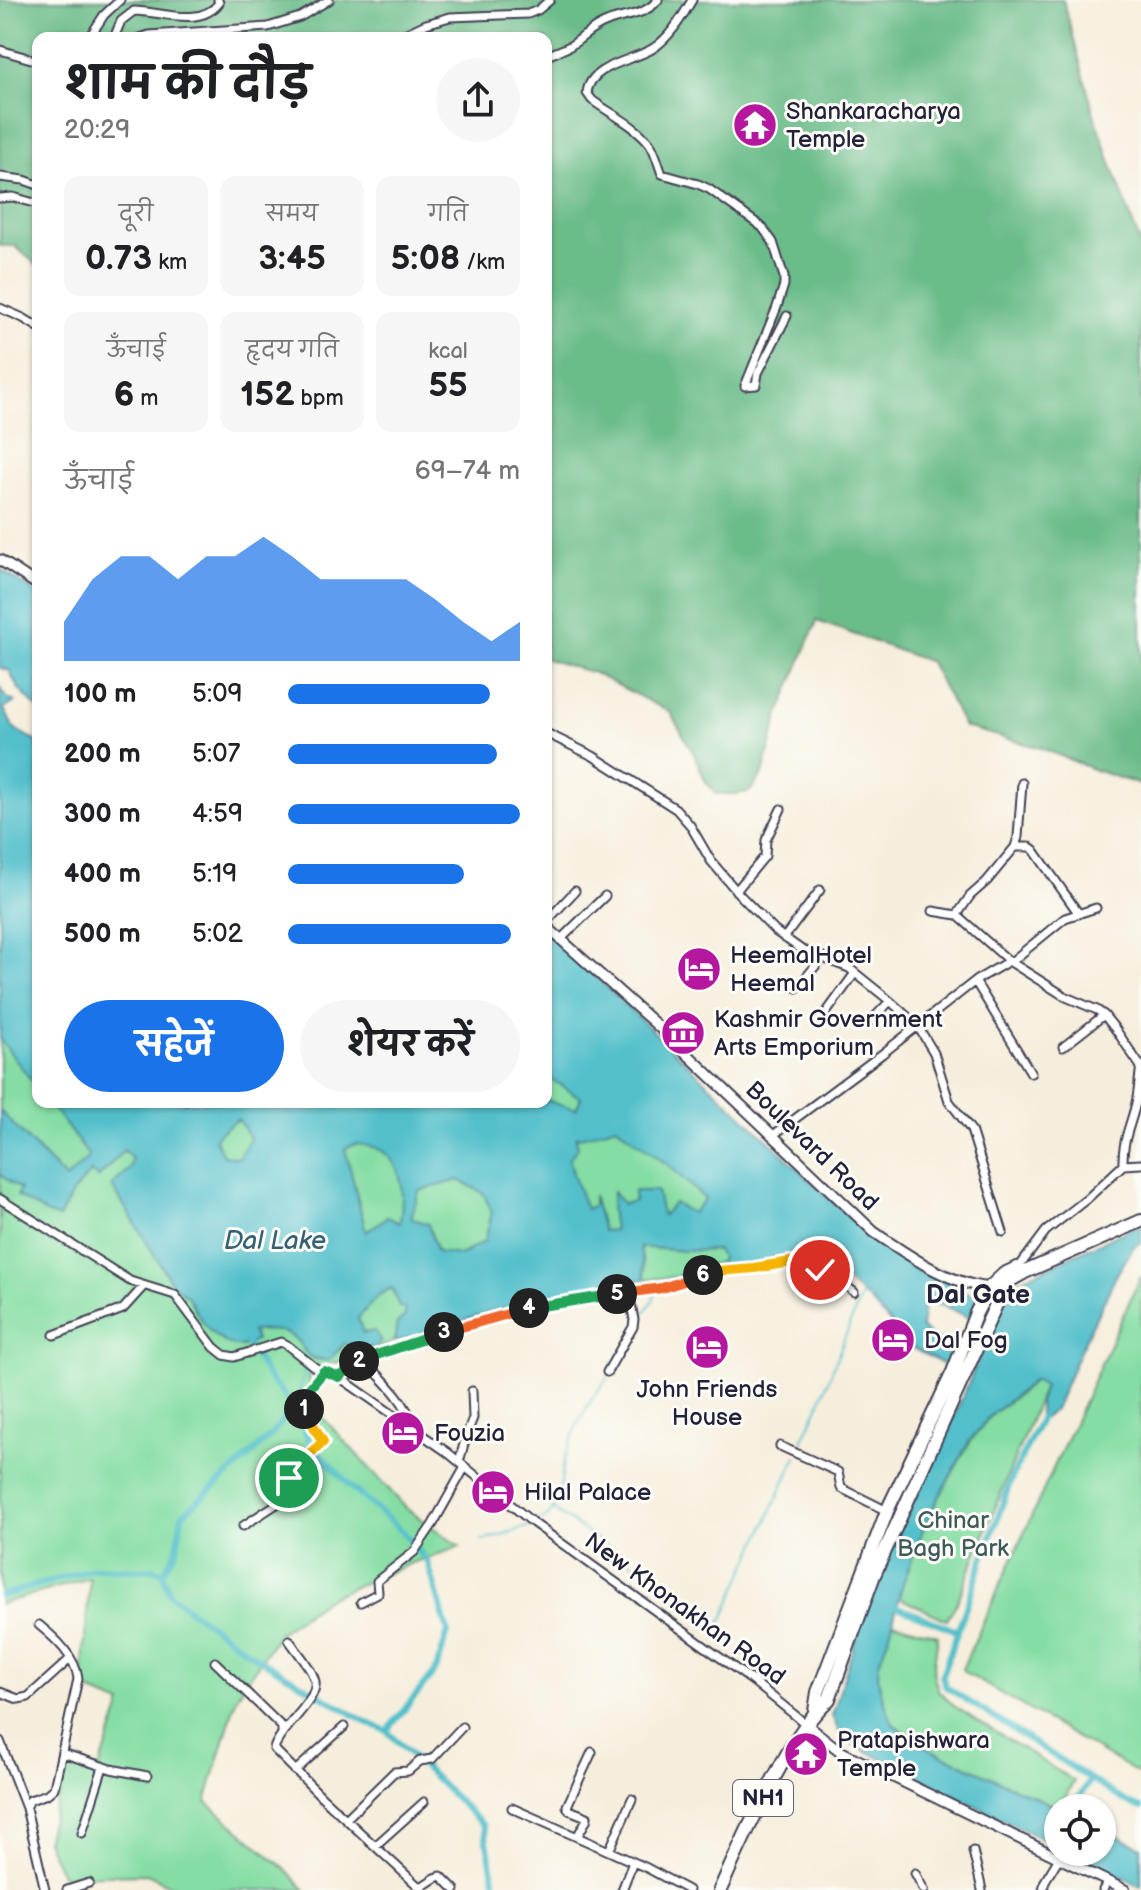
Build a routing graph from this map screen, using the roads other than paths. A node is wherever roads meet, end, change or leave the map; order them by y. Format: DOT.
graph roads {
  1 [pos="120,0"];
  2 [pos="218,0"];
  3 [pos="329,0"];
  4 [pos="550,0"];
  5 [pos="658,0"];
  6 [pos="692,0"];
  7 [pos="93,32"];
  8 [pos="116,32"];
  9 [pos="194,32"];
  10 [pos="407,32"];
  11 [pos="0,50"];
  12 [pos="552,53"];
  13 [pos="32,59"];
  14 [pos="0,177"];
  15 [pos="32,183"];
  16 [pos="0,198"];
  17 [pos="32,202"];
  18 [pos="0,308"];
  19 [pos="787,316"];
  20 [pos="32,323"];
  21 [pos="0,560"];
  22 [pos="32,581"];
  23 [pos="552,736"];
  24 [pos="1022,783"];
  25 [pos="781,809"];
  26 [pos="1015,847"];
  27 [pos="820,890"];
  28 [pos="575,891"];
  29 [pos="736,891"];
  30 [pos="605,896"];
  31 [pos="1096,908"];
  32 [pos="933,911"];
  33 [pos="1079,914"];
  34 [pos="957,915"];
  35 [pos="552,917"];
  36 [pos="552,929"];
  37 [pos="562,938"];
  38 [pos="784,938"];
  39 [pos="823,957"];
  40 [pos="1010,962"];
  41 [pos="855,973"];
  42 [pos="975,981"];
  43 [pos="797,988"];
  44 [pos="890,1001"];
  45 [pos="826,1013"];
  46 [pos="1104,1015"];
  47 [pos="871,1021"];
  48 [pos="917,1025"];
  49 [pos="1063,1047"];
  50 [pos="1141,1066"];
  51 [pos="1031,1073"];
  52 [pos="772,1136"];
  53 [pos="1141,1164"];
  54 [pos="1123,1165"];
  55 [pos="0,1199"];
  56 [pos="1141,1214"];
  57 [pos="1141,1221"];
  58 [pos="1003,1232"];
  59 [pos="1019,1267"];
  60 [pos="143,1287"];
  61 [pos="1004,1287"];
  62 [pos="629,1292"];
  63 [pos="854,1292"];
  64 [pos="986,1292"];
  65 [pos="54,1335"];
  66 [pos="363,1359"];
  67 [pos="320,1370"];
  68 [pos="607,1372"];
  69 [pos="339,1377"];
  70 [pos="472,1391"];
  71 [pos="417,1431"];
  72 [pos="930,1434"];
  73 [pos="780,1446"];
  74 [pos="462,1465"];
  75 [pos="887,1511"];
  76 [pos="243,1526"];
  77 [pos="361,1602"];
  78 [pos="39,1625"];
  79 [pos="289,1640"];
  80 [pos="70,1659"];
  81 [pos="215,1662"];
  82 [pos="0,1692"];
  83 [pos="815,1712"];
  84 [pos="807,1725"];
  85 [pos="344,1727"];
  86 [pos="462,1727"];
  87 [pos="282,1732"];
  88 [pos="0,1741"];
  89 [pos="592,1752"];
  90 [pos="62,1753"];
  91 [pos="103,1767"];
  92 [pos="295,1771"];
  93 [pos="147,1776"];
  94 [pos="632,1799"];
  95 [pos="424,1802"];
  96 [pos="26,1808"];
  97 [pos="512,1808"];
  98 [pos="346,1819"];
  99 [pos="82,1833"];
  100 [pos="577,1837"];
  101 [pos="375,1846"];
  102 [pos="609,1851"];
  103 [pos="973,1851"];
  104 [pos="1044,1851"];
  105 [pos="633,1862"];
  106 [pos="1054,1866"];
  107 [pos="1072,1866"];
  108 [pos="915,1873"];
  109 [pos="89,1883"];
  110 [pos="1105,1886"];
  111 [pos="422,1888"];
  112 [pos="45,1890"];
  113 [pos="67,1890"];
  114 [pos="455,1890"];
  115 [pos="622,1890"];
  116 [pos="688,1890"];
  117 [pos="720,1890"];
  118 [pos="924,1890"];
  119 [pos="982,1890"];
  120 [pos="1043,1890"];
  121 [pos="1125,1890"];
  1 -- 7 [label="street"];
  2 -- 8 [label="street"];
  3 -- 9 [label="street"];
  4 -- 10 [label="street"];
  5 -- 12 [label="street"];
  6 -- 19 [label="street"];
  11 -- 13 [label="street"];
  14 -- 15 [label="street"];
  16 -- 17 [label="street"];
  18 -- 20 [label="street"];
  21 -- 22 [label="main road"];
  23 -- 29 [label="street"];
  24 -- 26 [label="street"];
  25 -- 29 [label="street"];
  26 -- 33 [label="street"];
  26 -- 34 [label="street"];
  27 -- 38 [label="street"];
  28 -- 35 [label="street"];
  29 -- 38 [label="street"];
  30 -- 37 [label="street"];
  31 -- 33 [label="street"];
  32 -- 34 [label="street"];
  33 -- 40 [label="street"];
  34 -- 40 [label="street"];
  36 -- 37 [label="main road, Boulevard Road"];
  37 -- 52 [label="main road, Boulevard Road"];
  38 -- 39 [label="street"];
  39 -- 41 [label="street"];
  39 -- 43 [label="street"];
  40 -- 42 [label="street"];
  40 -- 46 [label="street"];
  41 -- 44 [label="street"];
  41 -- 45 [label="street"];
  42 -- 48 [label="street"];
  42 -- 51 [label="street"];
  44 -- 47 [label="street"];
  44 -- 48 [label="street"];
  46 -- 49 [label="street"];
  46 -- 50 [label="street"];
  48 -- 52 [label="street"];
  48 -- 58 [label="street"];
  50 -- 54 [label="street"];
  52 -- 64 [label="main road, Boulevard Road"];
  53 -- 54 [label="street"];
  54 -- 59 [label="street"];
  55 -- 60 [label="street"];
  56 -- 59 [label="highway, NH1"];
  57 -- 61 [label="highway"];
  59 -- 64 [label="highway, NH1"];
  60 -- 65 [label="street"];
  60 -- 67 [label="street, New Khonakhan Road"];
  61 -- 64 [label="main road, Boulevard Road"];
  61 -- 72 [label="highway, NH1"];
  62 -- 63 [label="street"];
  62 -- 66 [label="street"];
  62 -- 68 [label="street"];
  64 -- 72 [label="highway, NH1"];
  66 -- 69 [label="street"];
  66 -- 71 [label="street"];
  67 -- 69 [label="street, New Khonakhan Road"];
  67 -- 76 [label="street"];
  69 -- 71 [label="street, New Khonakhan Road"];
  70 -- 74 [label="street"];
  71 -- 74 [label="street, New Khonakhan Road"];
  72 -- 75 [label="highway, NH1"];
  72 -- 83 [label="highway, NH1"];
  73 -- 75 [label="street"];
  74 -- 77 [label="street"];
  74 -- 84 [label="street, New Khonakhan Road"];
  75 -- 83 [label="highway, NH1"];
  78 -- 80 [label="street"];
  79 -- 87 [label="street"];
  80 -- 82 [label="street"];
  80 -- 90 [label="street"];
  81 -- 87 [label="street"];
  83 -- 84 [label="highway, NH1"];
  84 -- 104 [label="main road"];
  84 -- 117 [label="highway, NH1"];
  85 -- 92 [label="street"];
  86 -- 98 [label="street"];
  87 -- 92 [label="street"];
  88 -- 96 [label="street"];
  89 -- 100 [label="street"];
  90 -- 91 [label="street"];
  90 -- 96 [label="street"];
  91 -- 93 [label="street"];
  91 -- 99 [label="street"];
  92 -- 98 [label="street"];
  94 -- 102 [label="street"];
  95 -- 101 [label="street"];
  96 -- 112 [label="street"];
  97 -- 100 [label="street"];
  98 -- 101 [label="street"];
  100 -- 102 [label="street"];
  101 -- 111 [label="street"];
  102 -- 105 [label="street"];
  103 -- 119 [label="street"];
  105 -- 115 [label="street"];
  105 -- 116 [label="street"];
  106 -- 120 [label="street"];
  107 -- 110 [label="main road"];
  108 -- 118 [label="street"];
  109 -- 113 [label="street"];
  110 -- 121 [label="main road"];
  111 -- 114 [label="street"];
}
